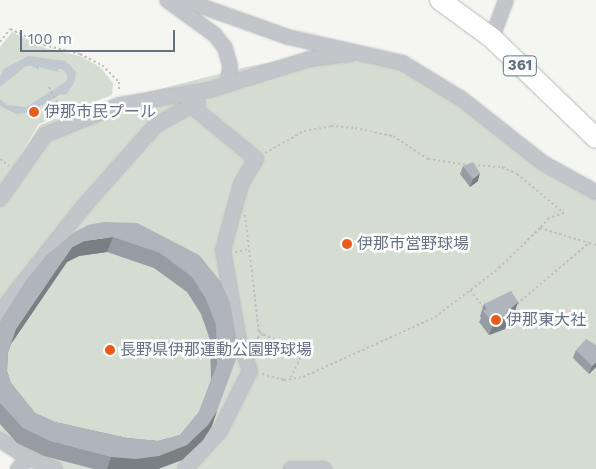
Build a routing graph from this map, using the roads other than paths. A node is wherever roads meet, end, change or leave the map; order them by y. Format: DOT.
graph roads {
  1 [pos="167,0"];
  2 [pos="184,0"];
  3 [pos="440,0"];
  4 [pos="506,0"];
  5 [pos="492,38"];
  6 [pos="359,53"];
  7 [pos="228,83"];
  8 [pos="209,90"];
  9 [pos="193,107"];
  10 [pos="595,134"];
  11 [pos="596,192"];
  12 [pos="0,199"];
  13 [pos="0,312"];
  14 [pos="0,440"];
  15 [pos="28,458"];
  16 [pos="18,469"];
  17 [pos="55,469"];
  18 [pos="185,469"];
  19 [pos="292,469"];
  20 [pos="324,469"];
  1 -- 7 [label="street"];
  2 -- 6 [label="street"];
  3 -- 5 [label="highway, 361"];
  4 -- 5 [label="street"];
  5 -- 10 [label="highway, 361"];
  6 -- 7 [label="street"];
  6 -- 11 [label="street"];
  7 -- 8 [label="street"];
  8 -- 9 [label="street"];
  8 -- 12 [label="street"];
  9 -- 13 [label="street"];
  9 -- 18 [label="street"];
  14 -- 15 [label="street"];
  15 -- 16 [label="street"];
  15 -- 17 [label="street"];
  19 -- 20 [label="street"];
}
